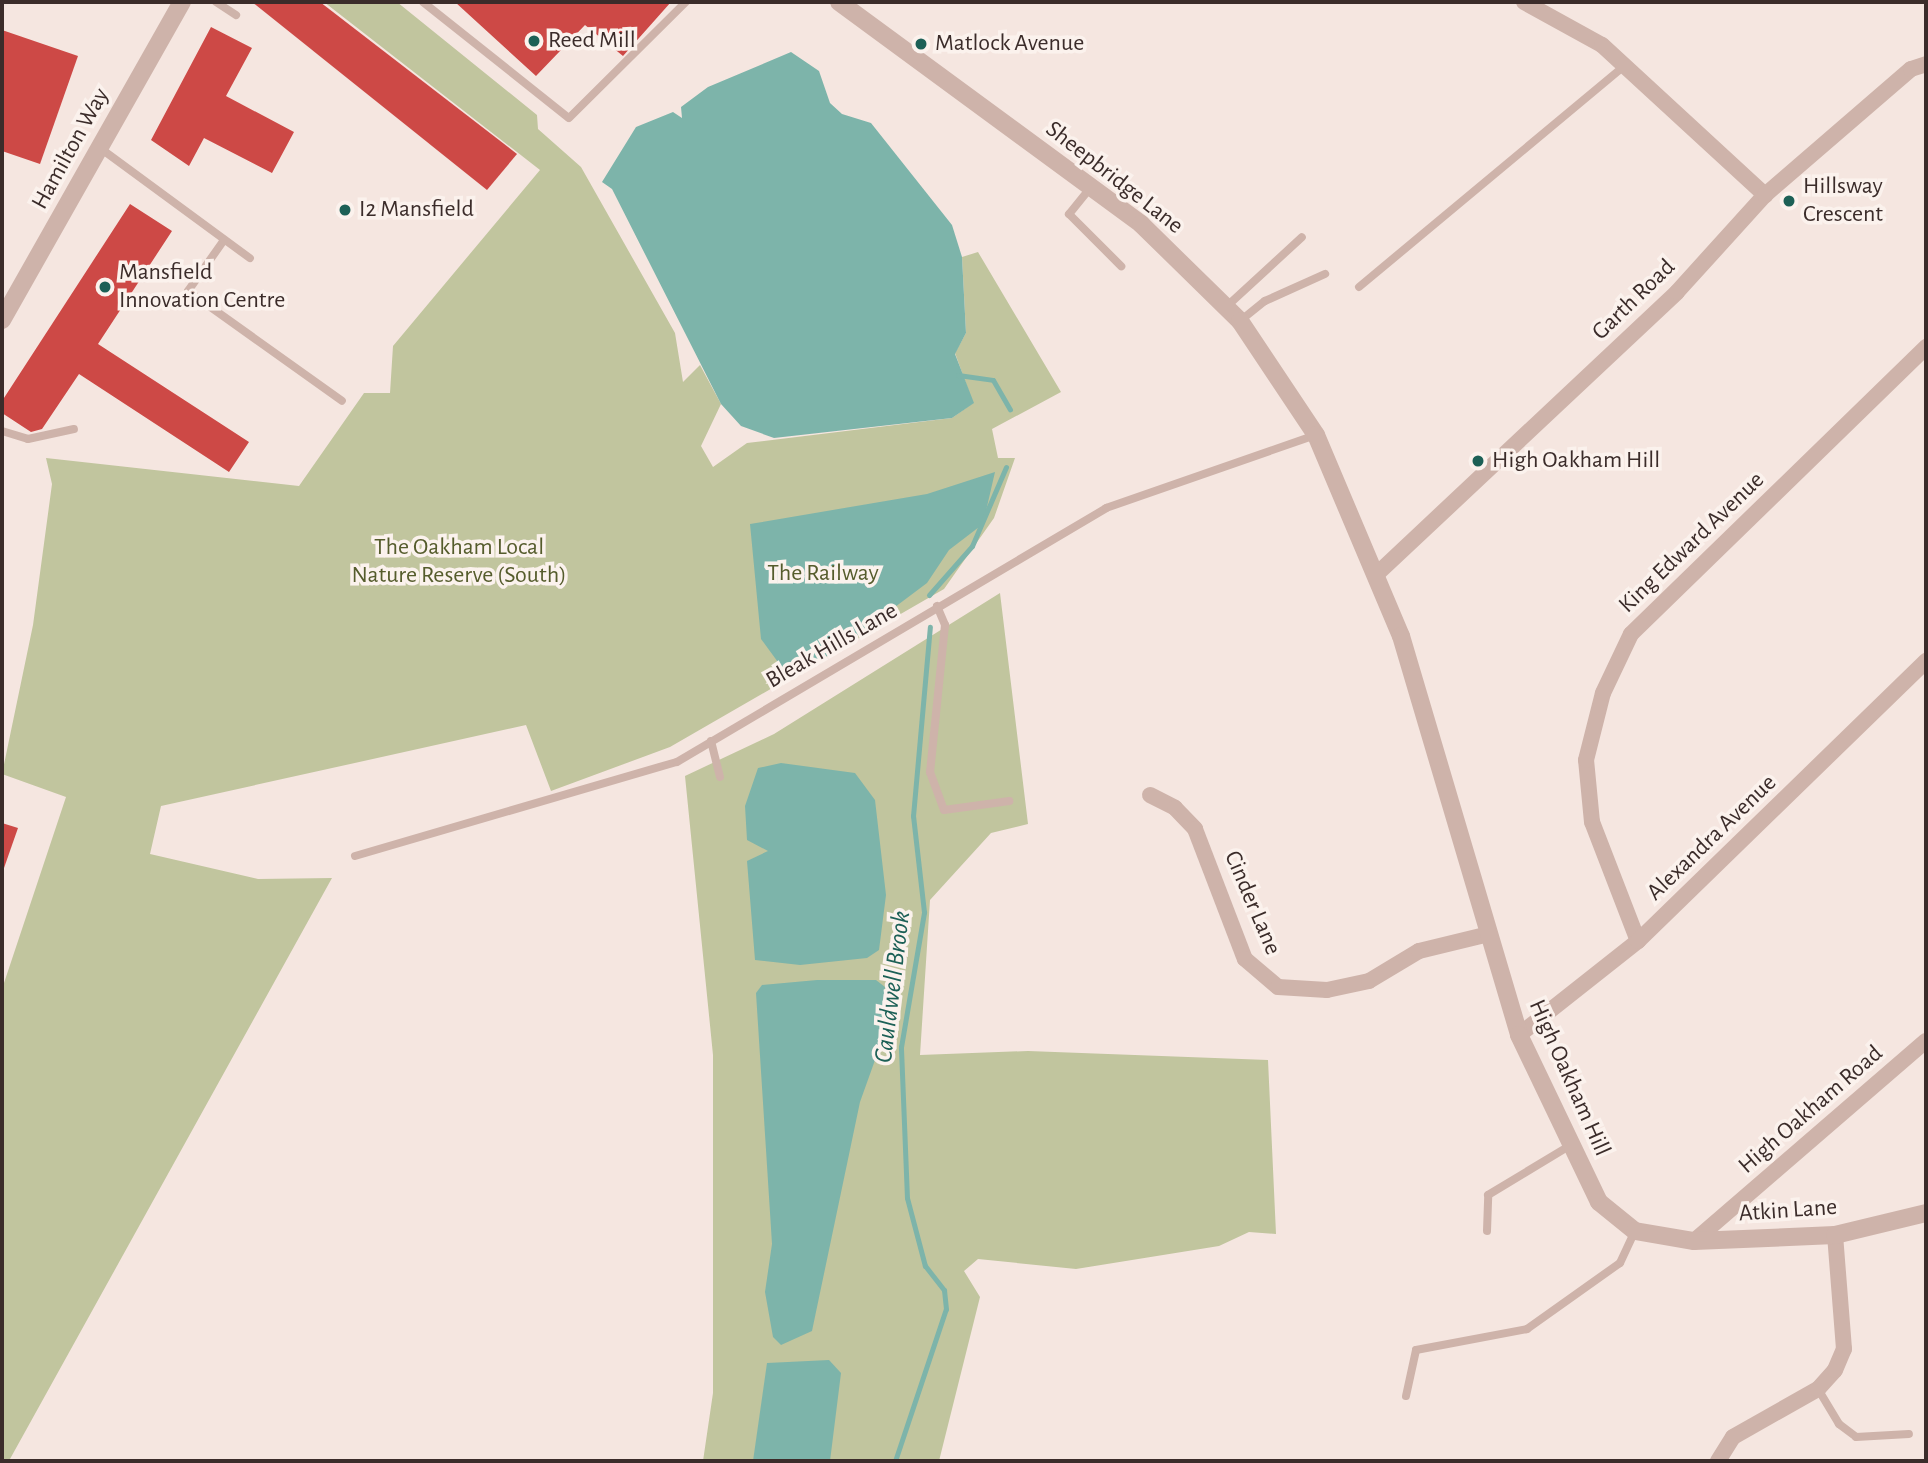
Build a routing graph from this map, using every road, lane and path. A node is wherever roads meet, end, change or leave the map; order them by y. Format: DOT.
graph roads {
  1 [pos="182,2"];
  2 [pos="216,2"];
  3 [pos="423,2"];
  4 [pos="686,2"];
  5 [pos="839,2"];
  6 [pos="1524,2"];
  7 [pos="236,15"];
  8 [pos="1925,64"];
  9 [pos="1625,65"];
  10 [pos="100,148"];
  11 [pos="1091,187"];
  12 [pos="1765,195"];
  13 [pos="1302,237"];
  14 [pos="224,240"];
  15 [pos="250,258"];
  16 [pos="1121,266"];
  17 [pos="1325,274"];
  18 [pos="1359,287"];
  19 [pos="1226,307"];
  20 [pos="4,310"];
  21 [pos="1240,321"];
  22 [pos="1926,347"];
  23 [pos="342,401"];
  24 [pos="74,429"];
  25 [pos="2,431"];
  26 [pos="1316,435"];
  27 [pos="1378,573"];
  28 [pos="937,606"];
  29 [pos="1926,662"];
  30 [pos="711,741"];
  31 [pos="720,777"];
  32 [pos="1150,795"];
  33 [pos="1009,801"];
  34 [pos="355,856"];
  35 [pos="1489,934"];
  36 [pos="1638,941"];
  37 [pos="1519,1035"];
  38 [pos="1926,1041"];
  39 [pos="1571,1145"];
  40 [pos="1926,1213"];
  41 [pos="1487,1231"];
  42 [pos="1635,1231"];
  43 [pos="1835,1236"];
  44 [pos="1694,1241"];
  45 [pos="1818,1389"];
  46 [pos="1406,1395"];
  47 [pos="1909,1434"];
  48 [pos="1718,1461"];
  1 -- 10 [label="street, Hamilton Way"];
  2 -- 7 [label="lane"];
  3 -- 4 [label="lane"];
  5 -- 11 [label="street, Sheepbridge Lane"];
  6 -- 9 [label="street"];
  8 -- 12 [label="street, Garth Road"];
  9 -- 12 [label="street"];
  9 -- 18 [label="lane"];
  10 -- 14 [label="lane"];
  10 -- 20 [label="street, Hamilton Way"];
  11 -- 16 [label="lane"];
  11 -- 19 [label="street, Sheepbridge Lane"];
  12 -- 27 [label="street, Garth Road"];
  13 -- 19 [label="lane"];
  14 -- 15 [label="lane"];
  14 -- 23 [label="lane"];
  17 -- 21 [label="lane"];
  19 -- 21 [label="street, Sheepbridge Lane"];
  21 -- 26 [label="street, Sheepbridge Lane"];
  22 -- 36 [label="street, King Edward Avenue"];
  24 -- 25 [label="lane"];
  26 -- 27 [label="street, High Oakham Hill"];
  26 -- 28 [label="lane, Bleak Hills Lane"];
  27 -- 35 [label="street, High Oakham Hill"];
  28 -- 30 [label="lane, Bleak Hills Lane"];
  28 -- 33 [label="lane"];
  29 -- 36 [label="street, Alexandra Avenue"];
  30 -- 31 [label="lane"];
  30 -- 34 [label="lane, Bleak Hills Lane"];
  32 -- 35 [label="street, Cinder Lane"];
  35 -- 37 [label="street, High Oakham Hill"];
  36 -- 37 [label="street, Alexandra Avenue"];
  37 -- 39 [label="street, High Oakham Hill"];
  38 -- 44 [label="street, High Oakham Road"];
  39 -- 41 [label="lane"];
  39 -- 42 [label="street, High Oakham Hill"];
  40 -- 43 [label="street, Atkin Lane"];
  42 -- 44 [label="street, High Oakham Hill"];
  42 -- 46 [label="lane"];
  43 -- 44 [label="street, Atkin Lane"];
  43 -- 45 [label="street"];
  45 -- 47 [label="lane"];
  45 -- 48 [label="street"];
}
